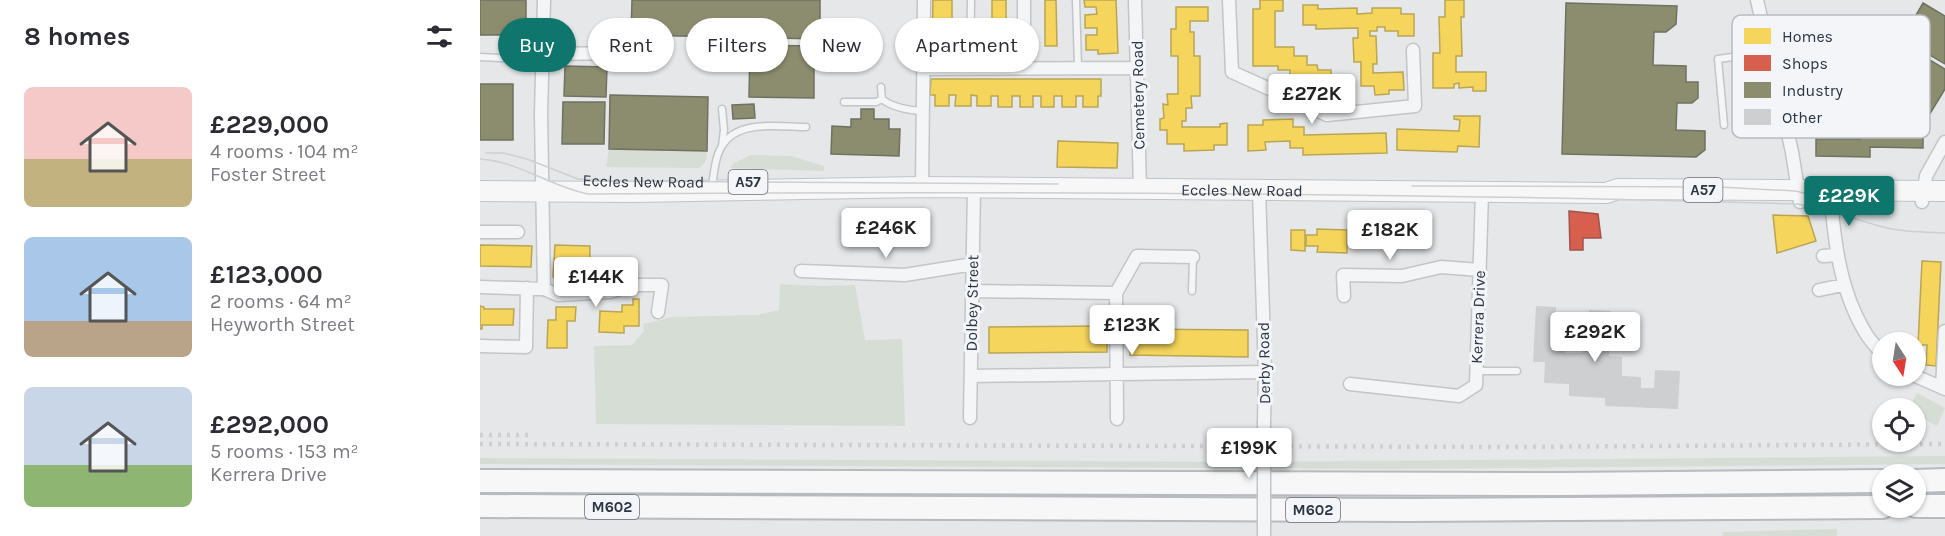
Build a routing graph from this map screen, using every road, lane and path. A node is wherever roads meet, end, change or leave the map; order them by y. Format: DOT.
graph roads {
  1 [pos="544,0"];
  2 [pos="924,0"];
  3 [pos="971,0"];
  4 [pos="1024,0"];
  5 [pos="1076,0"];
  6 [pos="1135,0"];
  7 [pos="1229,0"];
  8 [pos="1757,0"];
  9 [pos="1760,15"];
  10 [pos="543,18"];
  11 [pos="924,18"];
  12 [pos="971,18"];
  13 [pos="1024,18"];
  14 [pos="1413,50"];
  15 [pos="480,57"];
  16 [pos="498,57"];
  17 [pos="1732,57"];
  18 [pos="1078,67"];
  19 [pos="1039,68"];
  20 [pos="1137,68"];
  21 [pos="542,72"];
  22 [pos="925,72"];
  23 [pos="881,87"];
  24 [pos="882,99"];
  25 [pos="844,102"];
  26 [pos="722,109"];
  27 [pos="924,111"];
  28 [pos="1725,125"];
  29 [pos="806,127"];
  30 [pos="1787,138"];
  31 [pos="1945,142"];
  32 [pos="722,147"];
  33 [pos="480,178"];
  34 [pos="542,185"];
  35 [pos="712,186"];
  36 [pos="922,187"];
  37 [pos="974,188"];
  38 [pos="1140,189"];
  39 [pos="480,190"];
  40 [pos="1945,190"];
  41 [pos="1259,191"];
  42 [pos="1482,192"];
  43 [pos="1799,195"];
  44 [pos="1831,196"];
  45 [pos="1922,197"];
  46 [pos="1945,202"];
  47 [pos="480,232"];
  48 [pos="518,232"];
  49 [pos="1838,255"];
  50 [pos="1823,256"];
  51 [pos="1193,257"];
  52 [pos="973,264"];
  53 [pos="1480,270"];
  54 [pos="801,271"];
  55 [pos="1843,285"];
  56 [pos="480,287"];
  57 [pos="527,288"];
  58 [pos="544,289"];
  59 [pos="1819,290"];
  60 [pos="972,291"];
  61 [pos="1192,291"];
  62 [pos="1116,293"];
  63 [pos="1344,296"];
  64 [pos="658,312"];
  65 [pos="1945,332"];
  66 [pos="1872,342"];
  67 [pos="480,346"];
  68 [pos="1517,370"];
  69 [pos="1477,371"];
  70 [pos="1265,372"];
  71 [pos="1117,374"];
  72 [pos="971,376"];
  73 [pos="1926,381"];
  74 [pos="1350,384"];
  75 [pos="1943,389"];
  76 [pos="970,418"];
  77 [pos="1118,419"];
  78 [pos="1945,480"];
  79 [pos="480,481"];
  80 [pos="1872,481"];
  81 [pos="1926,481"];
  82 [pos="480,506"];
  83 [pos="1926,506"];
  84 [pos="1945,506"];
  85 [pos="1872,507"];
  86 [pos="1264,536"];
  1 -- 10 [label="street"];
  2 -- 11 [label="street"];
  3 -- 12 [label="lane"];
  4 -- 13 [label="street"];
  5 -- 18 [label="lane"];
  6 -- 20 [label="street, Cemetery Road"];
  7 -- 14 [label="street"];
  8 -- 9 [label="street"];
  15 -- 16 [label="lane"];
  17 -- 28 [label="lane"];
  18 -- 19 [label="street"];
  18 -- 20 [label="street"];
  20 -- 38 [label="street, Cemetery Road"];
  21 -- 34 [label="street"];
  22 -- 27 [label="street"];
  23 -- 24 [label="lane"];
  24 -- 25 [label="lane"];
  24 -- 27 [label="lane"];
  26 -- 32 [label="lane"];
  27 -- 36 [label="street"];
  29 -- 32 [label="lane"];
  30 -- 43 [label="street"];
  31 -- 45 [label="street"];
  32 -- 35 [label="lane"];
  33 -- 34 [label="main road, Eccles New Road / A57"];
  34 -- 35 [label="main road, Eccles New Road / A57"];
  34 -- 39 [label="main road, Eccles New Road / A57"];
  34 -- 58 [label="street"];
  35 -- 36 [label="main road, Eccles New Road / A57"];
  36 -- 37 [label="main road, Eccles New Road / A57"];
  37 -- 38 [label="main road, Eccles New Road / A57"];
  37 -- 52 [label="street, Dolbey Street"];
  38 -- 41 [label="main road, Eccles New Road / A57"];
  40 -- 45 [label="main road, Eccles New Road / A57"];
  41 -- 42 [label="main road, Eccles New Road / A57"];
  41 -- 70 [label="street, Derby Road"];
  42 -- 43 [label="main road, Eccles New Road / A57"];
  42 -- 53 [label="street, Kerrera Drive"];
  43 -- 44 [label="main road, Eccles New Road / A57"];
  44 -- 45 [label="main road, Eccles New Road / A57"];
  44 -- 49 [label="street"];
  45 -- 46 [label="main road, Eccles New Road"];
  47 -- 48 [label="street"];
  49 -- 50 [label="street"];
  49 -- 55 [label="street"];
  51 -- 61 [label="lane"];
  51 -- 62 [label="street"];
  52 -- 54 [label="street"];
  52 -- 60 [label="street, Dolbey Street"];
  53 -- 63 [label="street"];
  53 -- 69 [label="street, Kerrera Drive"];
  55 -- 59 [label="street"];
  55 -- 66 [label="street"];
  56 -- 57 [label="street"];
  57 -- 58 [label="street"];
  57 -- 67 [label="street"];
  58 -- 64 [label="street"];
  60 -- 62 [label="street"];
  60 -- 72 [label="street, Dolbey Street"];
  62 -- 71 [label="street"];
  65 -- 75 [label="street"];
  68 -- 69 [label="lane"];
  69 -- 74 [label="street, Kerrera Drive"];
  70 -- 71 [label="street"];
  70 -- 86 [label="street, Derby Road, bridge"];
  71 -- 72 [label="street"];
  71 -- 77 [label="street"];
  72 -- 76 [label="street, Dolbey Street"];
  73 -- 75 [label="street"];
  78 -- 81 [label="highway"];
  79 -- 80 [label="highway, M602"];
  82 -- 85 [label="highway, M602"];
  83 -- 84 [label="highway"];
}
